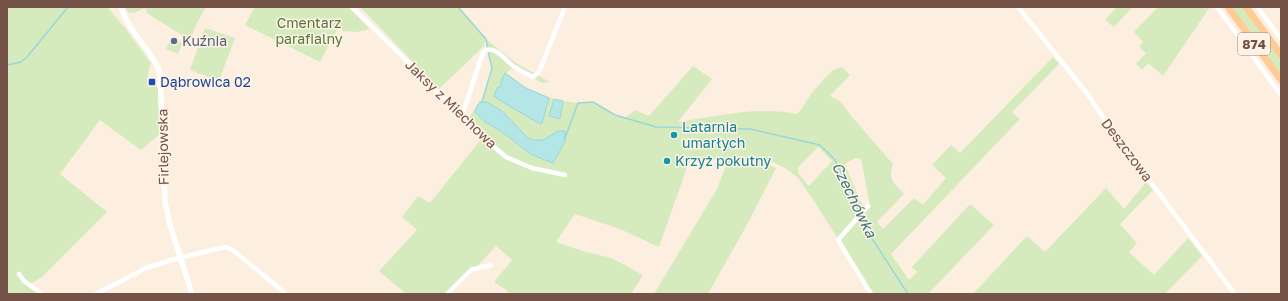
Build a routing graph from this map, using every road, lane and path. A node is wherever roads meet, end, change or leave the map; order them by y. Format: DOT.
graph roads {
  1 [pos="121,7"];
  2 [pos="352,7"];
  3 [pos="565,7"];
  4 [pos="1018,7"];
  5 [pos="1217,7"];
  6 [pos="1228,7"];
  7 [pos="1246,7"];
  8 [pos="1257,7"];
  9 [pos="1281,39"];
  10 [pos="1281,55"];
  11 [pos="1281,80"];
  12 [pos="1281,95"];
  13 [pos="460,116"];
  14 [pos="565,176"];
  15 [pos="868,206"];
  16 [pos="180,258"];
  17 [pos="491,265"];
  18 [pos="19,274"];
  19 [pos="42,294"];
  20 [pos="96,294"];
  21 [pos="192,294"];
  22 [pos="286,294"];
  23 [pos="447,294"];
  24 [pos="871,294"];
  25 [pos="1235,294"];
  1 -- 16 [label="street, Firlejowska"];
  2 -- 13 [label="street, Jaksy z Miechowa"];
  3 -- 13 [label="street"];
  4 -- 25 [label="street, Deszczowa"];
  5 -- 12 [label="street"];
  6 -- 11 [label="main road, 874"];
  7 -- 10 [label="main road, 874"];
  8 -- 9 [label="street"];
  13 -- 14 [label="street, Jaksy z Miechowa"];
  15 -- 24 [label="street"];
  16 -- 20 [label="street"];
  16 -- 21 [label="street, Firlejowska"];
  16 -- 22 [label="street"];
  17 -- 23 [label="street"];
  18 -- 19 [label="street"];
}
